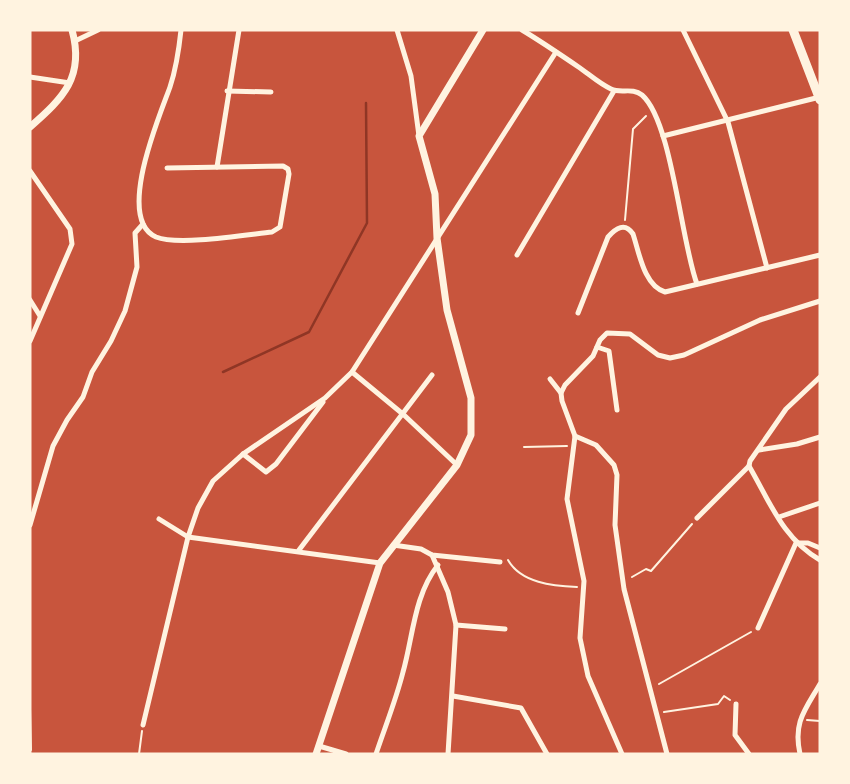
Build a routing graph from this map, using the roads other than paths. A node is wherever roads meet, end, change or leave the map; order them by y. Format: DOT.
graph roads {
  1 [pos="72,30"];
  2 [pos="98,30"];
  3 [pos="181,30"];
  4 [pos="239,30"];
  5 [pos="397,30"];
  6 [pos="483,30"];
  7 [pos="522,30"];
  8 [pos="683,30"];
  9 [pos="793,30"];
  10 [pos="75,41"];
  11 [pos="556,52"];
  12 [pos="30,77"];
  13 [pos="70,83"];
  14 [pos="228,91"];
  15 [pos="614,91"];
  16 [pos="271,92"];
  17 [pos="820,98"];
  18 [pos="728,122"];
  19 [pos="30,127"];
  20 [pos="419,136"];
  21 [pos="663,136"];
  22 [pos="167,167"];
  23 [pos="217,167"];
  24 [pos="30,171"];
  25 [pos="143,224"];
  26 [pos="437,238"];
  27 [pos="517,255"];
  28 [pos="820,255"];
  29 [pos="767,268"];
  30 [pos="697,284"];
  31 [pos="30,300"];
  32 [pos="820,301"];
  33 [pos="578,313"];
  34 [pos="40,316"];
  35 [pos="30,341"];
  36 [pos="599,343"];
  37 [pos="352,372"];
  38 [pos="432,375"];
  39 [pos="820,377"];
  40 [pos="550,379"];
  41 [pos="561,393"];
  42 [pos="325,398"];
  43 [pos="617,410"];
  44 [pos="404,415"];
  45 [pos="575,436"];
  46 [pos="820,437"];
  47 [pos="758,450"];
  48 [pos="243,454"];
  49 [pos="457,465"];
  50 [pos="749,466"];
  51 [pos="820,503"];
  52 [pos="779,517"];
  53 [pos="697,518"];
  54 [pos="159,519"];
  55 [pos="30,525"];
  56 [pos="188,537"];
  57 [pos="796,543"];
  58 [pos="393,545"];
  59 [pos="820,548"];
  60 [pos="299,550"];
  61 [pos="432,555"];
  62 [pos="820,560"];
  63 [pos="499,562"];
  64 [pos="380,563"];
  65 [pos="438,565"];
  66 [pos="456,625"];
  67 [pos="758,628"];
  68 [pos="505,629"];
  69 [pos="820,684"];
  70 [pos="453,696"];
  71 [pos="736,704"];
  72 [pos="143,724"];
  73 [pos="319,746"];
  74 [pos="316,754"];
  75 [pos="346,754"];
  76 [pos="376,754"];
  77 [pos="448,754"];
  78 [pos="547,754"];
  79 [pos="622,754"];
  80 [pos="667,754"];
  81 [pos="749,754"];
  82 [pos="800,754"];
  1 -- 10 [label="street"];
  2 -- 10 [label="street"];
  3 -- 25 [label="street"];
  4 -- 14 [label="street"];
  5 -- 20 [label="street"];
  6 -- 20 [label="street"];
  7 -- 11 [label="street"];
  8 -- 18 [label="street"];
  9 -- 17 [label="main road"];
  10 -- 13 [label="street"];
  11 -- 15 [label="street"];
  11 -- 26 [label="street"];
  12 -- 13 [label="street"];
  13 -- 19 [label="street"];
  14 -- 16 [label="street"];
  14 -- 23 [label="street"];
  15 -- 21 [label="street"];
  15 -- 27 [label="street"];
  17 -- 18 [label="street"];
  18 -- 21 [label="street"];
  18 -- 29 [label="street"];
  20 -- 26 [label="street"];
  21 -- 30 [label="street"];
  22 -- 23 [label="street"];
  23 -- 25 [label="street"];
  24 -- 34 [label="street"];
  25 -- 55 [label="street"];
  26 -- 37 [label="street"];
  26 -- 49 [label="street"];
  28 -- 29 [label="street"];
  29 -- 30 [label="street"];
  30 -- 33 [label="street"];
  31 -- 34 [label="street"];
  32 -- 36 [label="street"];
  34 -- 35 [label="street"];
  36 -- 41 [label="street"];
  36 -- 43 [label="street"];
  37 -- 42 [label="street"];
  37 -- 44 [label="street"];
  38 -- 44 [label="street"];
  39 -- 47 [label="street"];
  40 -- 41 [label="street"];
  41 -- 45 [label="street"];
  42 -- 48 [label="street"];
  42 -- 48 [label="street"];
  44 -- 49 [label="street"];
  44 -- 60 [label="street"];
  45 -- 79 [label="street"];
  45 -- 80 [label="street"];
  46 -- 47 [label="street"];
  47 -- 50 [label="street"];
  48 -- 56 [label="street"];
  49 -- 58 [label="street"];
  50 -- 52 [label="street"];
  50 -- 53 [label="street"];
  51 -- 52 [label="street"];
  52 -- 57 [label="street"];
  54 -- 56 [label="street"];
  56 -- 60 [label="street"];
  56 -- 72 [label="street"];
  57 -- 59 [label="street"];
  57 -- 62 [label="street"];
  57 -- 67 [label="street"];
  58 -- 61 [label="street"];
  58 -- 64 [label="street"];
  60 -- 64 [label="street"];
  61 -- 63 [label="street"];
  61 -- 65 [label="street"];
  64 -- 73 [label="street"];
  65 -- 66 [label="street"];
  65 -- 76 [label="street"];
  66 -- 68 [label="street"];
  66 -- 70 [label="street"];
  69 -- 82 [label="street"];
  70 -- 77 [label="street"];
  70 -- 78 [label="street"];
  71 -- 81 [label="street"];
  73 -- 74 [label="street"];
  73 -- 75 [label="street"];
}
